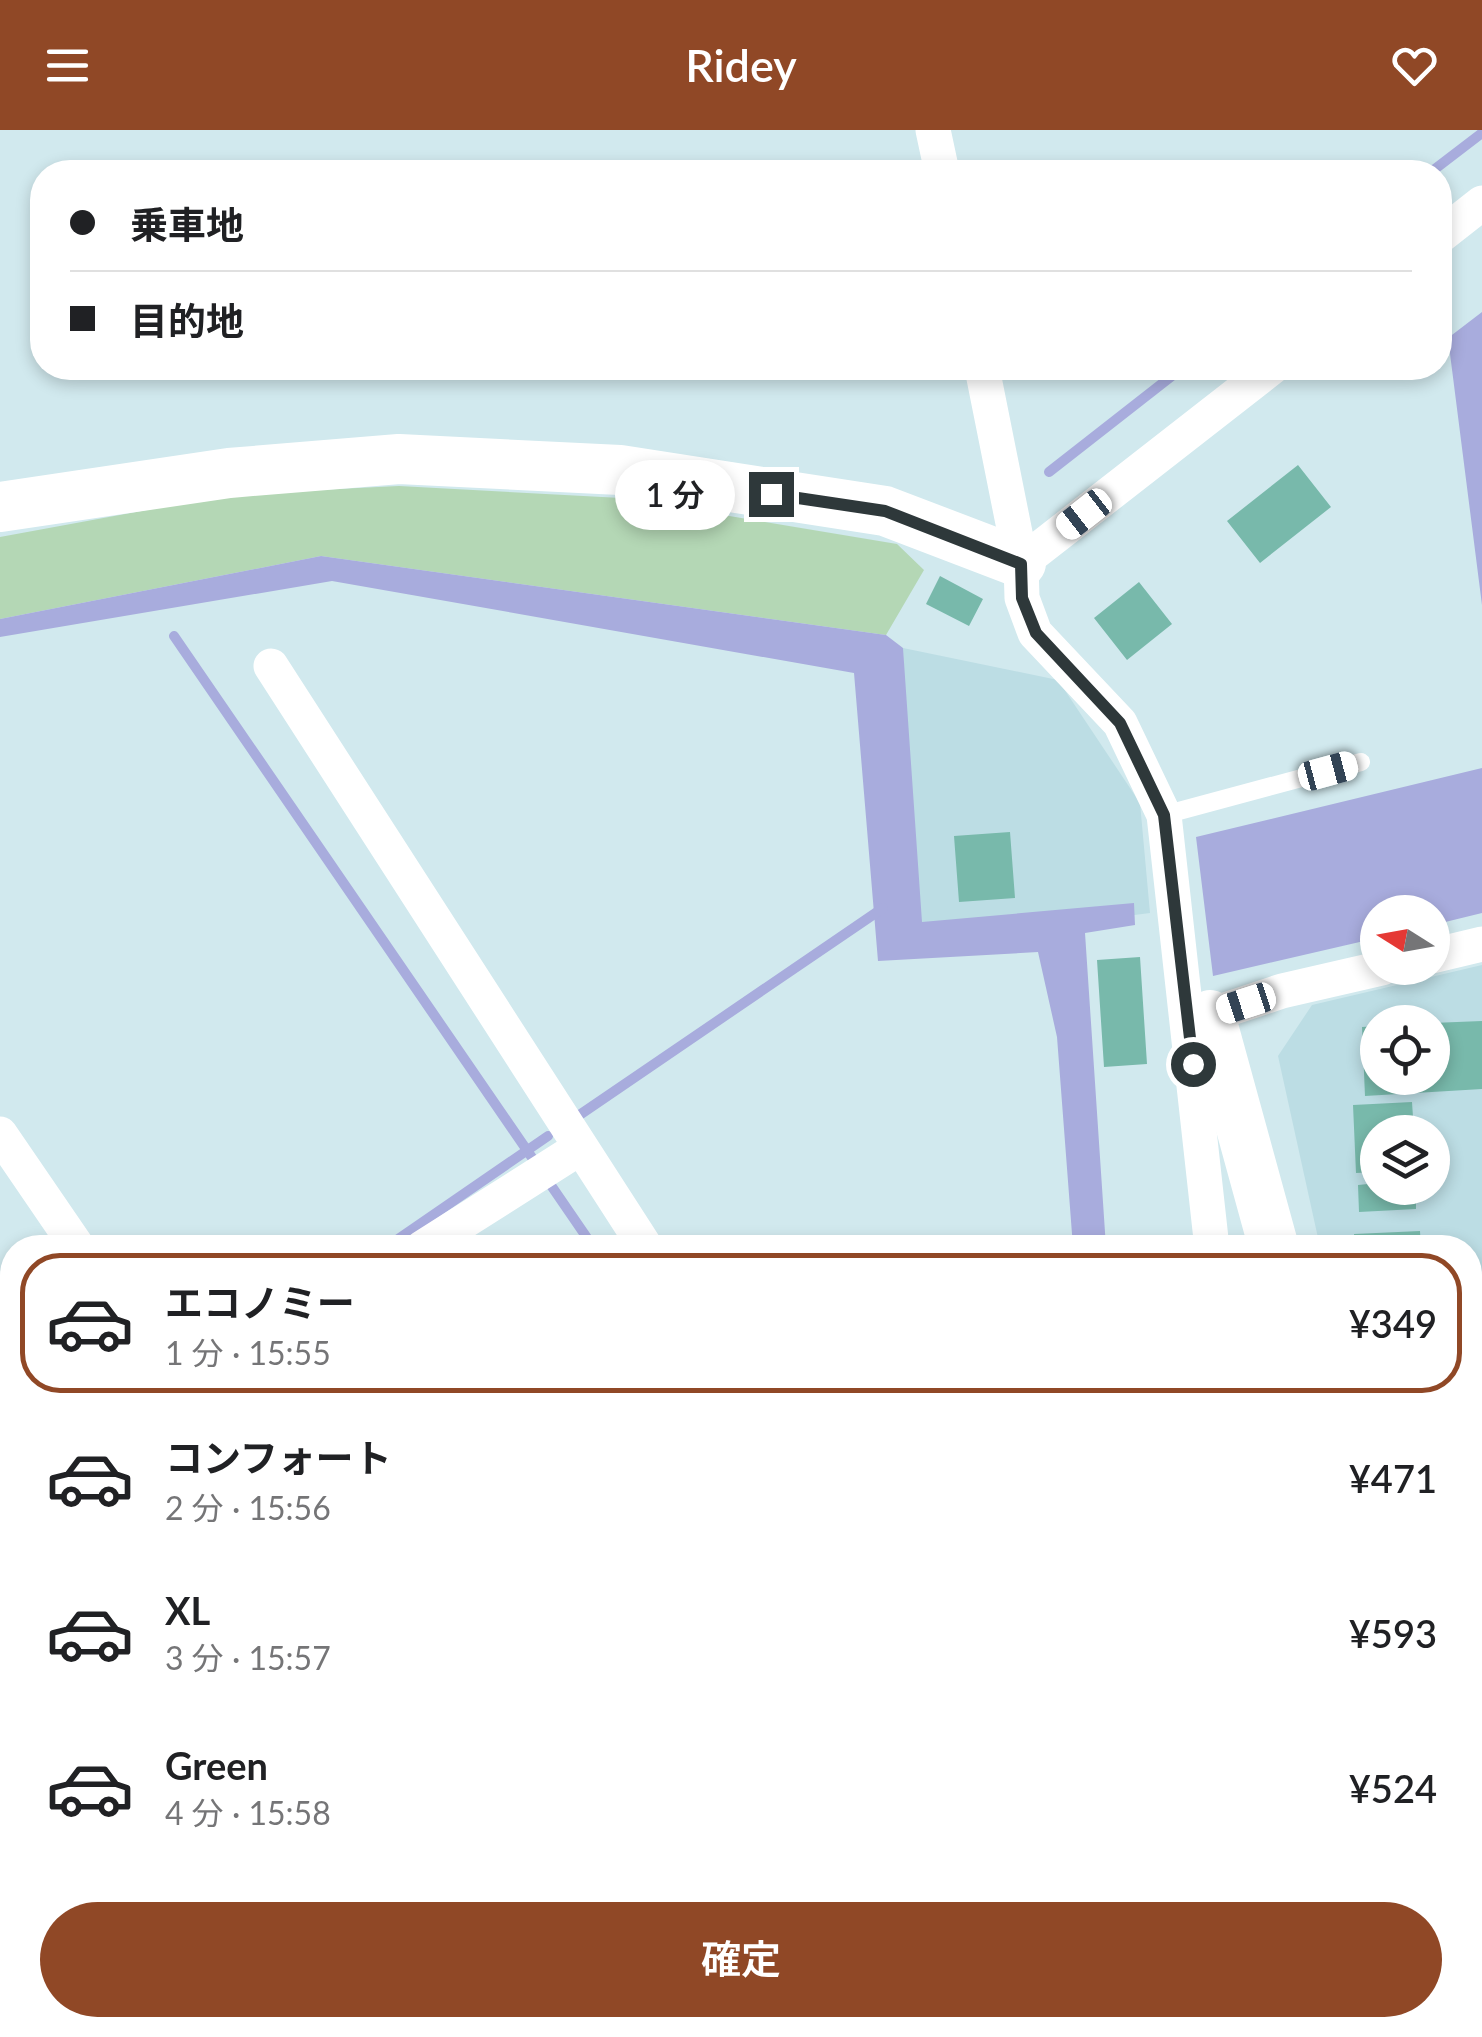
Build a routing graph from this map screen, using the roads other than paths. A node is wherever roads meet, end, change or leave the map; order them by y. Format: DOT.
graph roads {
  1 [pos="934,130"];
  2 [pos="940,160"];
  3 [pos="1482,203"];
  4 [pos="1452,227"];
  5 [pos="984,380"];
  6 [pos="1257,380"];
  7 [pos="0,507"];
  8 [pos="1021,564"];
  9 [pos="271,666"];
  10 [pos="1361,762"];
  11 [pos="1164,815"];
  12 [pos="1482,944"];
  13 [pos="1450,952"];
  14 [pos="1360,973"];
  15 [pos="1199,1013"];
  16 [pos="0,1134"];
  17 [pos="578,1148"];
  18 [pos="69,1235"];
  19 [pos="442,1235"];
  20 [pos="637,1235"];
  21 [pos="1211,1235"];
  22 [pos="1270,1235"];
  1 -- 2 [label="street"];
  3 -- 4 [label="street"];
  5 -- 8 [label="street"];
  6 -- 8 [label="street"];
  7 -- 8 [label="street"];
  8 -- 11 [label="street"];
  9 -- 17 [label="street"];
  10 -- 11 [label="lane"];
  11 -- 15 [label="street"];
  12 -- 13 [label="street"];
  14 -- 15 [label="street"];
  15 -- 21 [label="street"];
  15 -- 22 [label="street"];
  16 -- 18 [label="street"];
  17 -- 19 [label="street"];
  17 -- 20 [label="street"];
}
